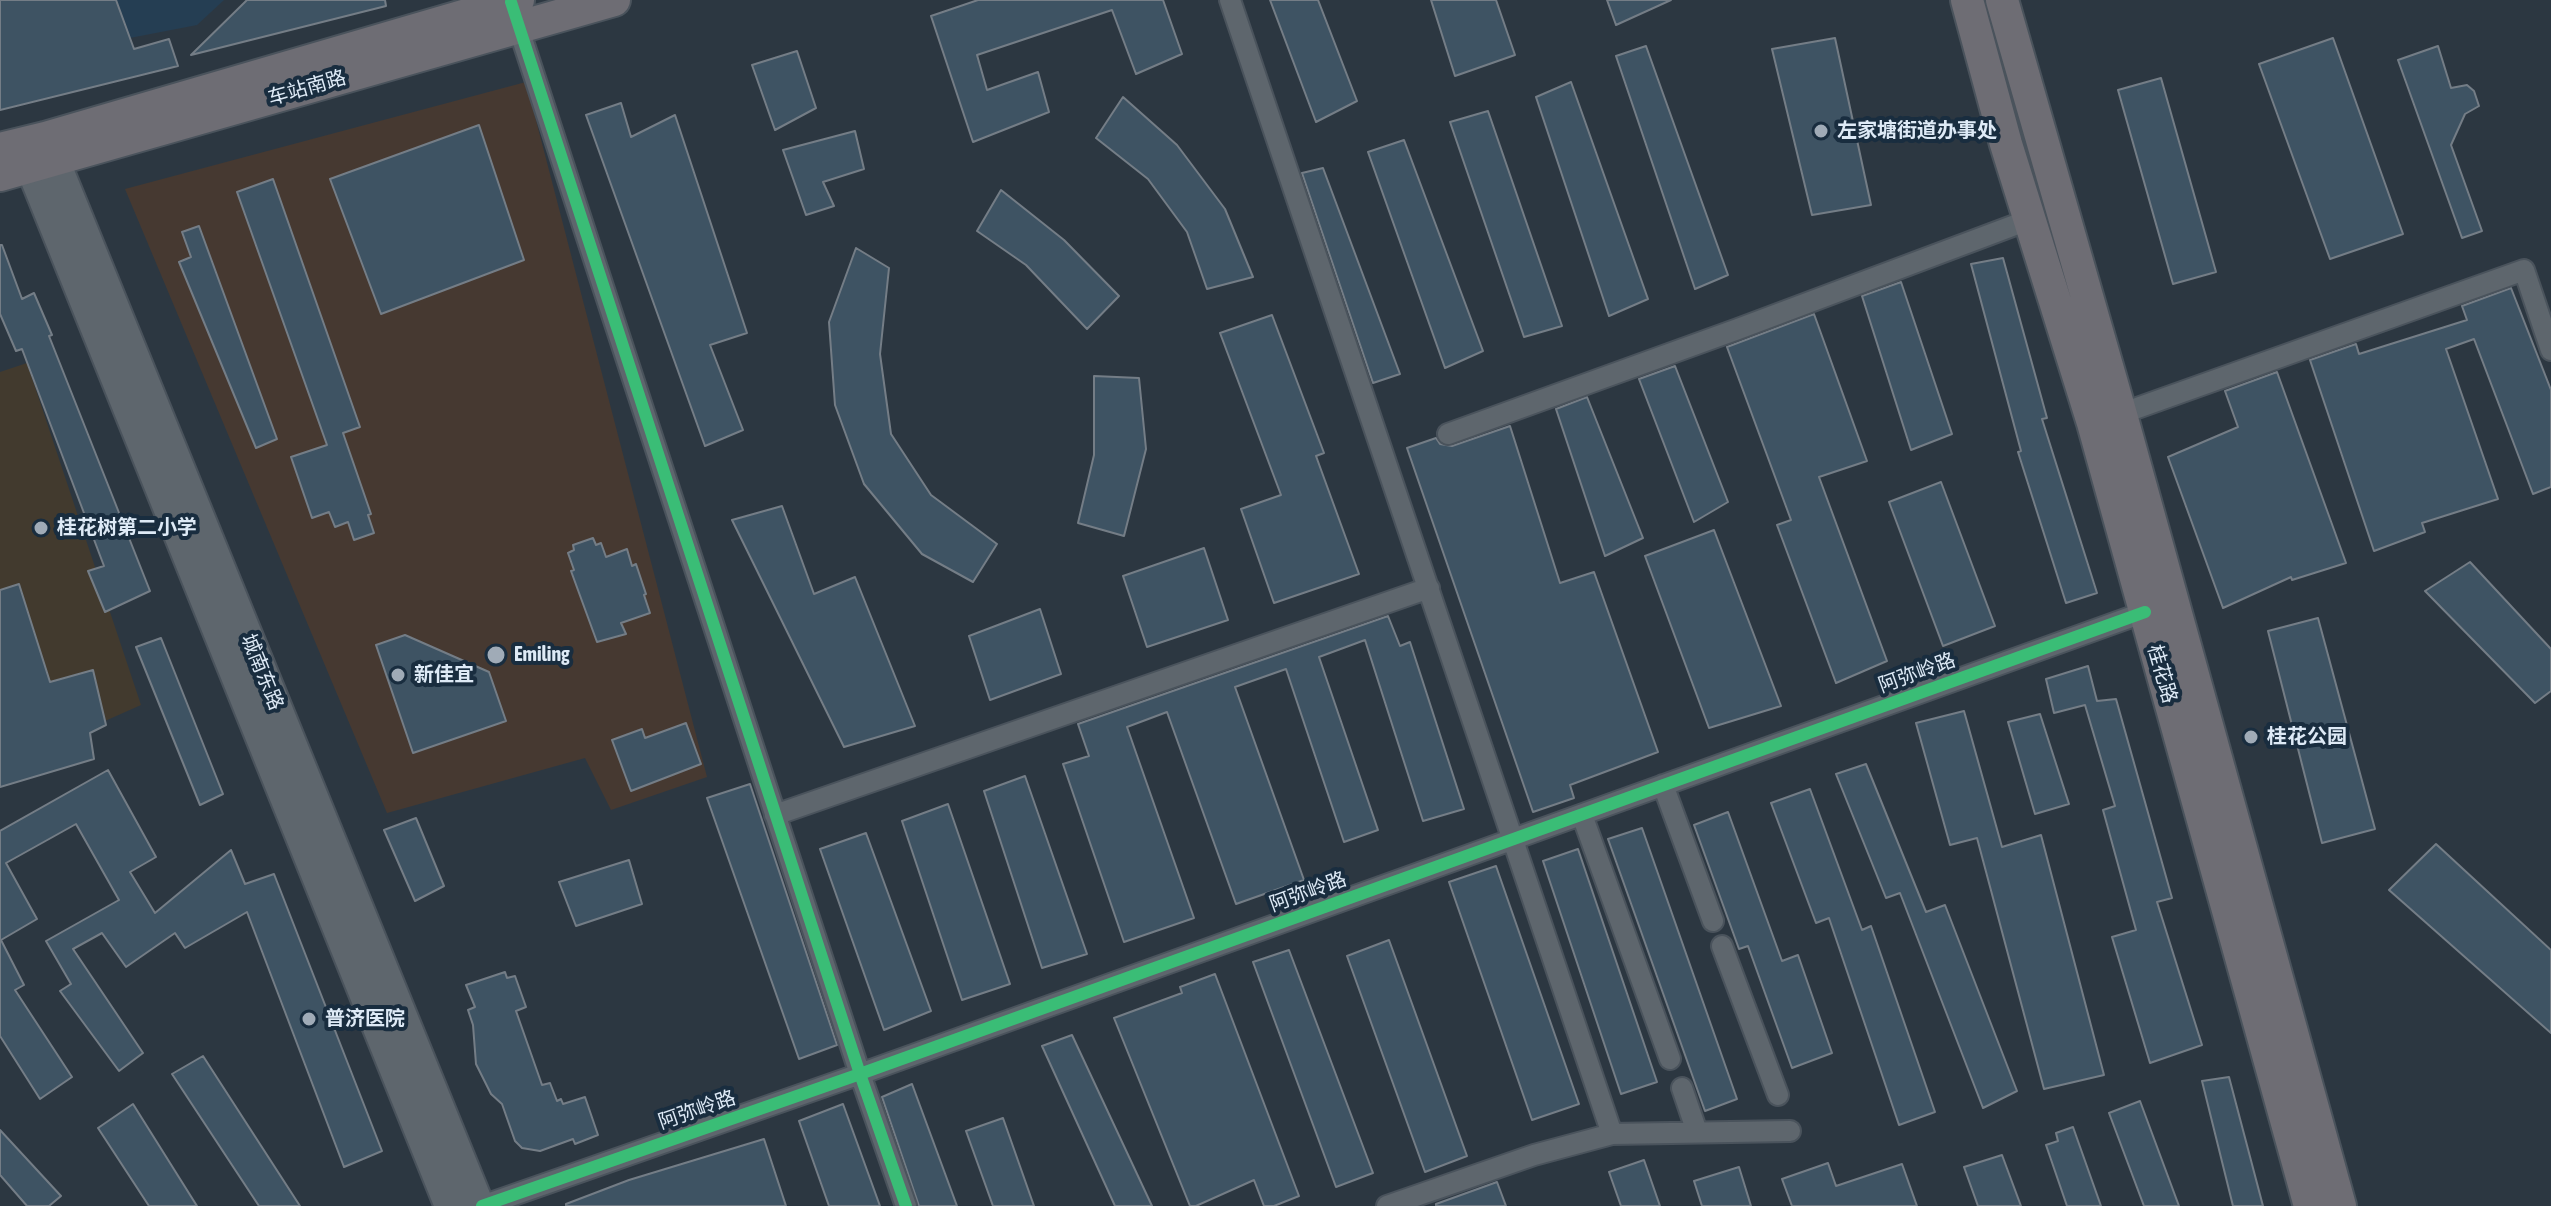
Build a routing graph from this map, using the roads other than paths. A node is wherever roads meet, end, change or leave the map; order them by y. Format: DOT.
graph roads {
  1 [pos="614,0"];
  2 [pos="1230,0"];
  3 [pos="1953,0"];
  4 [pos="1967,0"];
  5 [pos="2002,0"];
  6 [pos="2017,0"];
  7 [pos="516,10"];
  8 [pos="25,156"];
  9 [pos="2045,213"];
  10 [pos="2551,350"];
  11 [pos="2107,419"];
  12 [pos="1448,434"];
  13 [pos="1429,588"];
  14 [pos="2145,612"];
  15 [pos="1663,785"];
  16 [pos="775,815"];
  17 [pos="1582,815"];
  18 [pos="1514,839"];
  19 [pos="1713,921"];
  20 [pos="1722,946"];
  21 [pos="1670,1059"];
  22 [pos="860,1074"];
  23 [pos="1682,1088"];
  24 [pos="1778,1095"];
  25 [pos="1790,1131"];
  26 [pos="1697,1132"];
  27 [pos="1612,1134"];
  28 [pos="450,1206"];
  29 [pos="480,1206"];
  30 [pos="906,1206"];
  31 [pos="1387,1206"];
  32 [pos="2310,1206"];
  33 [pos="2340,1206"];
  1 -- 7 [label="main road, 车站南路"];
  2 -- 13 [label="street"];
  3 -- 9 [label="main road"];
  4 -- 9 [label="main road, 桂花路"];
  5 -- 9 [label="main road"];
  6 -- 9 [label="main road"];
  7 -- 8 [label="main road, 车站南路"];
  7 -- 16 [label="street"];
  8 -- 28 [label="main road, 城南东路"];
  8 -- 29 [label="main road, 城南东路"];
  9 -- 11 [label="main road, 桂花路"];
  9 -- 12 [label="street"];
  10 -- 11 [label="street"];
  11 -- 14 [label="main road, 桂花路"];
  11 -- 33 [label="main road, 桂花路"];
  13 -- 16 [label="street"];
  13 -- 18 [label="street"];
  14 -- 15 [label="street, 阿弥岭路"];
  14 -- 32 [label="main road, 桂花路"];
  15 -- 17 [label="street, 阿弥岭路"];
  15 -- 19 [label="street"];
  16 -- 22 [label="street"];
  17 -- 18 [label="street, 阿弥岭路"];
  17 -- 21 [label="street"];
  18 -- 22 [label="street, 阿弥岭路"];
  18 -- 27 [label="street"];
  20 -- 24 [label="street"];
  22 -- 29 [label="street, 阿弥岭路"];
  22 -- 30 [label="street"];
  23 -- 26 [label="street"];
  25 -- 26 [label="street"];
  26 -- 27 [label="street"];
  27 -- 31 [label="street"];
}
